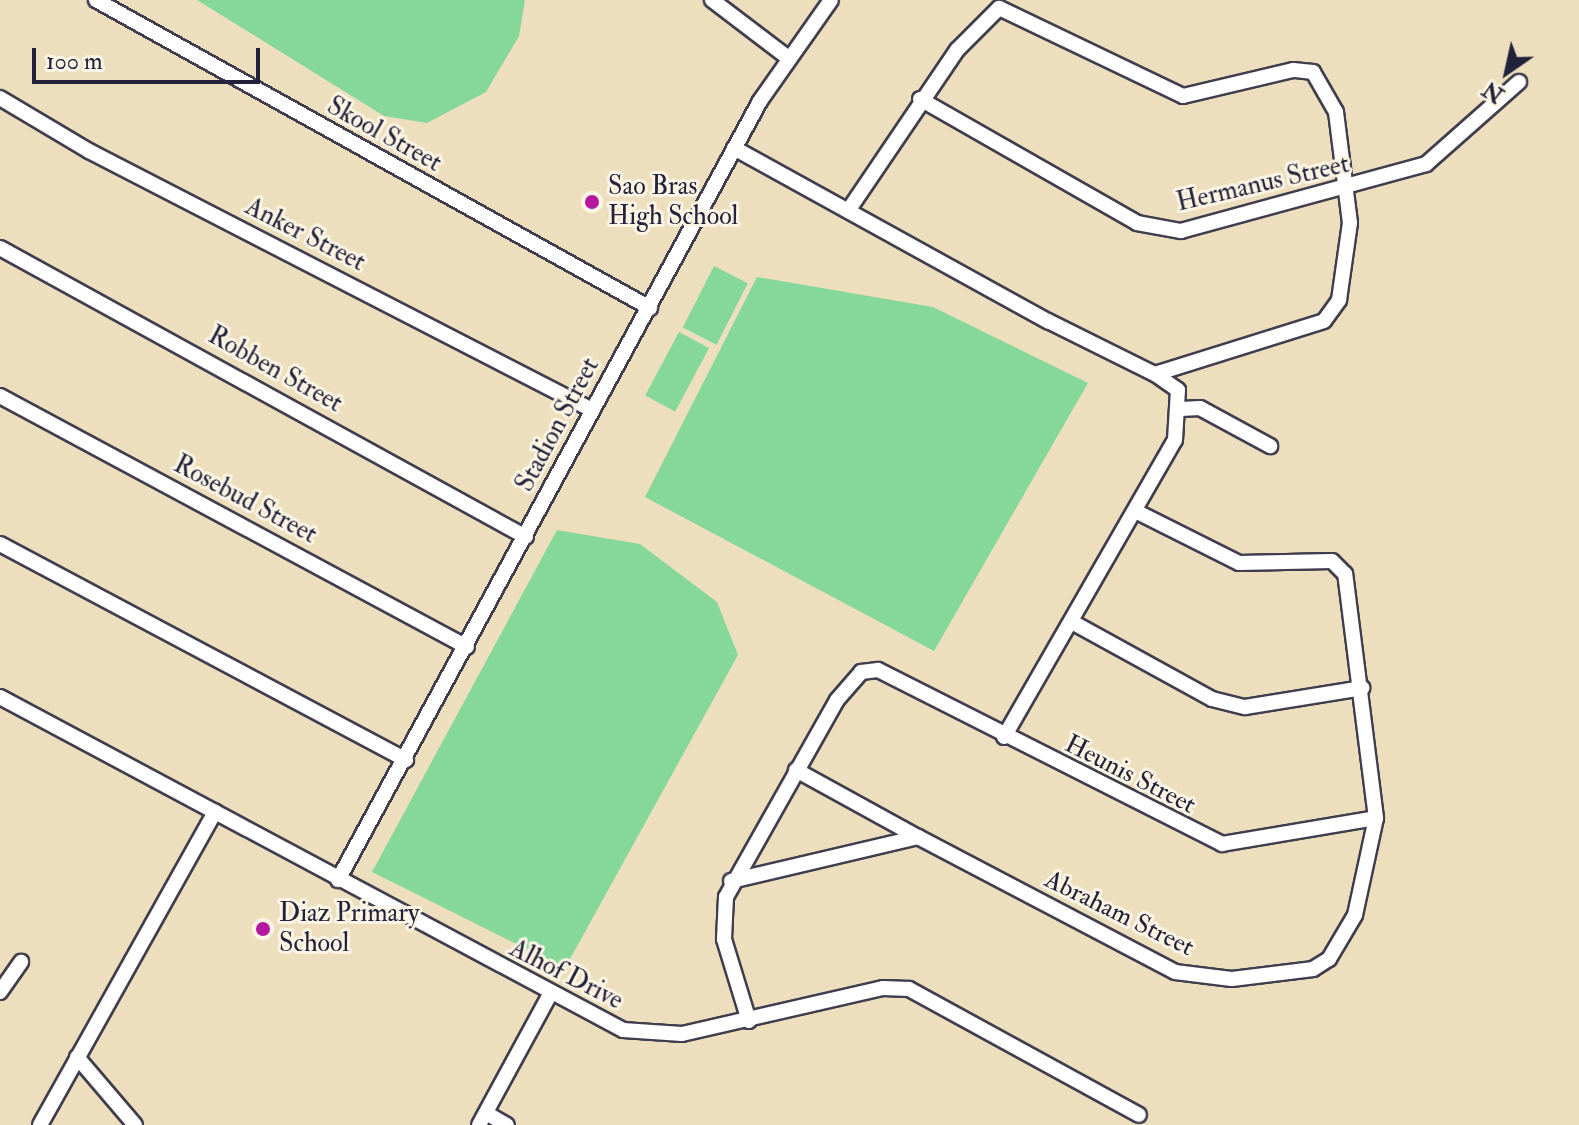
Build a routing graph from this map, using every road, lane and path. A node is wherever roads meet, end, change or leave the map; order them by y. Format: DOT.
graph roads {
  1 [pos="96,0"];
  2 [pos="712,0"];
  3 [pos="831,0"];
  4 [pos="787,57"];
  5 [pos="1519,82"];
  6 [pos="0,98"];
  7 [pos="920,99"];
  8 [pos="734,148"];
  9 [pos="1350,189"];
  10 [pos="848,211"];
  11 [pos="0,248"];
  12 [pos="650,308"];
  13 [pos="1155,374"];
  14 [pos="0,396"];
  15 [pos="1181,409"];
  16 [pos="592,410"];
  17 [pos="1270,446"];
  18 [pos="1135,511"];
  19 [pos="526,537"];
  20 [pos="0,544"];
  21 [pos="1072,622"];
  22 [pos="467,647"];
  23 [pos="1362,688"];
  24 [pos="0,697"];
  25 [pos="1004,737"];
  26 [pos="406,760"];
  27 [pos="796,770"];
  28 [pos="215,812"];
  29 [pos="1376,818"];
  30 [pos="918,837"];
  31 [pos="338,880"];
  32 [pos="731,881"];
  33 [pos="21,962"];
  34 [pos="0,992"];
  35 [pos="549,996"];
  36 [pos="749,1021"];
  37 [pos="77,1057"];
  38 [pos="1139,1115"];
  39 [pos="483,1119"];
  40 [pos="40,1125"];
  41 [pos="135,1125"];
  42 [pos="507,1125"];
  1 -- 12 [label="street, Skool Street"];
  2 -- 4 [label="street"];
  3 -- 4 [label="street, Stadion Street"];
  4 -- 8 [label="street, Stadion Street"];
  5 -- 9 [label="street, Hermanus Street"];
  6 -- 16 [label="street, Anker Street"];
  7 -- 9 [label="street, Hermanus Street"];
  7 -- 9 [label="street"];
  7 -- 10 [label="street"];
  8 -- 10 [label="street"];
  8 -- 12 [label="street, Stadion Street"];
  9 -- 13 [label="street"];
  10 -- 13 [label="street"];
  11 -- 19 [label="street, Robben Street"];
  12 -- 16 [label="street, Stadion Street"];
  13 -- 15 [label="street"];
  14 -- 22 [label="street, Rosebud Street"];
  15 -- 17 [label="street"];
  15 -- 18 [label="street"];
  16 -- 19 [label="street, Stadion Street"];
  18 -- 21 [label="street"];
  18 -- 23 [label="street, Abraham Street"];
  19 -- 22 [label="street, Stadion Street"];
  20 -- 26 [label="street"];
  21 -- 23 [label="street"];
  21 -- 25 [label="street"];
  22 -- 26 [label="street, Stadion Street"];
  23 -- 29 [label="street, Abraham Street"];
  24 -- 28 [label="street, Alhof Drive"];
  25 -- 27 [label="street, Heunis Street"];
  25 -- 29 [label="street, Heunis Street"];
  26 -- 31 [label="street, Stadion Street"];
  27 -- 30 [label="street, Abraham Street"];
  27 -- 32 [label="street"];
  28 -- 31 [label="street, Alhof Drive"];
  28 -- 37 [label="street"];
  29 -- 30 [label="street, Abraham Street"];
  30 -- 32 [label="street"];
  31 -- 35 [label="street, Alhof Drive"];
  32 -- 36 [label="street"];
  33 -- 34 [label="street"];
  35 -- 36 [label="street, Alhof Drive"];
  35 -- 39 [label="street"];
  36 -- 38 [label="street, Alhof Drive"];
  37 -- 40 [label="street"];
  37 -- 41 [label="street"];
  39 -- 42 [label="street"];
}
